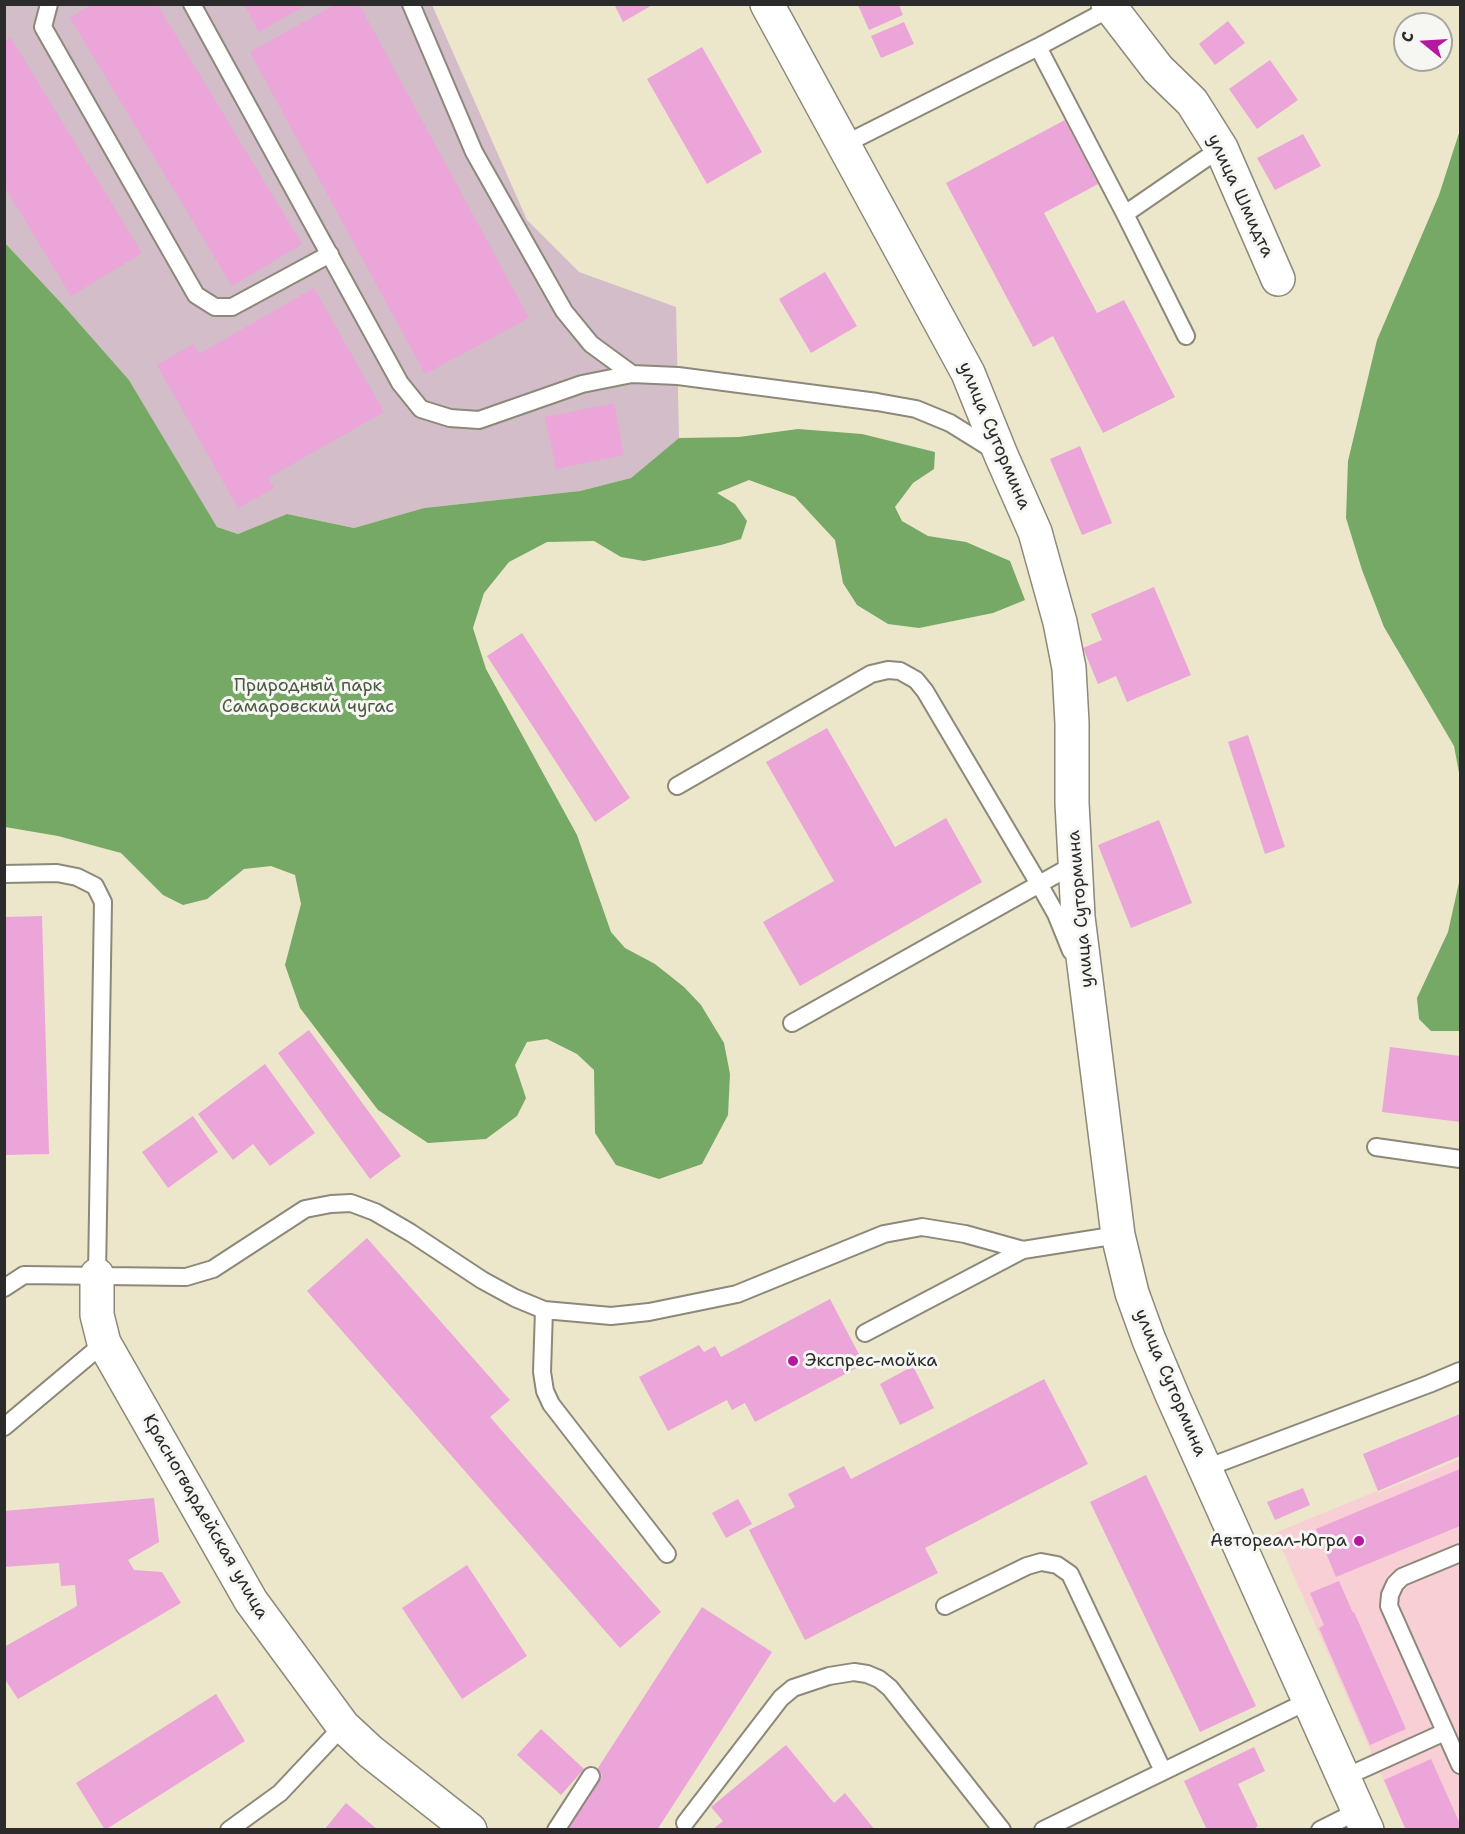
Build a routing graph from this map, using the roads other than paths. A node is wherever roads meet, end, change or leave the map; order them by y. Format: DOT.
graph roads {
  1 [pos="49,4"];
  2 [pos="192,4"];
  3 [pos="411,4"];
  4 [pos="767,4"];
  5 [pos="1110,6"];
  6 [pos="1038,47"];
  7 [pos="843,145"];
  8 [pos="1221,148"];
  9 [pos="1125,213"];
  10 [pos="330,254"];
  11 [pos="1278,279"];
  12 [pos="1186,336"];
  13 [pos="632,374"];
  14 [pos="1001,455"];
  15 [pos="677,786"];
  16 [pos="1075,864"];
  17 [pos="4,874"];
  18 [pos="1040,884"];
  19 [pos="1088,994"];
  20 [pos="792,1023"];
  21 [pos="1376,1147"];
  22 [pos="1461,1159"];
  23 [pos="1118,1235"];
  24 [pos="1023,1250"];
  25 [pos="4,1275"];
  26 [pos="24,1275"];
  27 [pos="97,1275"];
  28 [pos="4,1288"];
  29 [pos="544,1310"];
  30 [pos="865,1333"];
  31 [pos="104,1343"];
  32 [pos="1461,1371"];
  33 [pos="4,1426"];
  34 [pos="1206,1468"];
  35 [pos="1461,1553"];
  36 [pos="667,1554"];
  37 [pos="945,1606"];
  38 [pos="1308,1701"];
  39 [pos="343,1726"];
  40 [pos="1445,1732"];
  41 [pos="1461,1766"];
  42 [pos="1163,1771"];
  43 [pos="591,1776"];
  44 [pos="1343,1778"];
  45 [pos="1362,1820"];
  46 [pos="685,1823"];
  47 [pos="229,1830"];
  48 [pos="470,1830"];
  49 [pos="556,1830"];
  50 [pos="1002,1830"];
  51 [pos="1043,1830"];
  52 [pos="1320,1830"];
  1 -- 10 [label="lane"];
  2 -- 10 [label="lane"];
  3 -- 13 [label="lane"];
  4 -- 7 [label="street, улица Сутормина"];
  5 -- 6 [label="lane"];
  5 -- 8 [label="street, улица Шмидта"];
  6 -- 7 [label="lane"];
  6 -- 9 [label="lane"];
  7 -- 14 [label="street, улица Сутормина"];
  8 -- 9 [label="lane"];
  8 -- 11 [label="street, улица Шмидта"];
  9 -- 12 [label="lane"];
  10 -- 13 [label="lane"];
  13 -- 14 [label="lane"];
  14 -- 16 [label="street, улица Сутормина"];
  15 -- 18 [label="lane"];
  16 -- 18 [label="lane"];
  16 -- 19 [label="street, улица Сутормина"];
  17 -- 27 [label="lane"];
  18 -- 19 [label="lane"];
  18 -- 20 [label="lane"];
  19 -- 23 [label="street, улица Сутормина"];
  21 -- 22 [label="lane"];
  23 -- 24 [label="lane"];
  23 -- 34 [label="street, улица Сутормина"];
  24 -- 29 [label="lane"];
  24 -- 30 [label="lane"];
  25 -- 26 [label="lane"];
  26 -- 27 [label="lane"];
  26 -- 28 [label="lane"];
  27 -- 29 [label="lane"];
  27 -- 31 [label="street, Красногвардейская улица"];
  29 -- 36 [label="lane"];
  31 -- 33 [label="lane"];
  31 -- 39 [label="street, Красногвардейская улица"];
  32 -- 34 [label="lane"];
  34 -- 38 [label="street, улица Сутормина"];
  35 -- 40 [label="lane"];
  37 -- 42 [label="lane"];
  38 -- 42 [label="lane"];
  38 -- 44 [label="street, улица Сутормина"];
  39 -- 47 [label="lane"];
  39 -- 48 [label="street, Красногвардейская улица"];
  40 -- 41 [label="lane"];
  40 -- 44 [label="lane"];
  42 -- 51 [label="lane"];
  43 -- 49 [label="lane"];
  44 -- 45 [label="street, улица Сутормина"];
  45 -- 52 [label="lane"];
  46 -- 50 [label="lane"];
}
